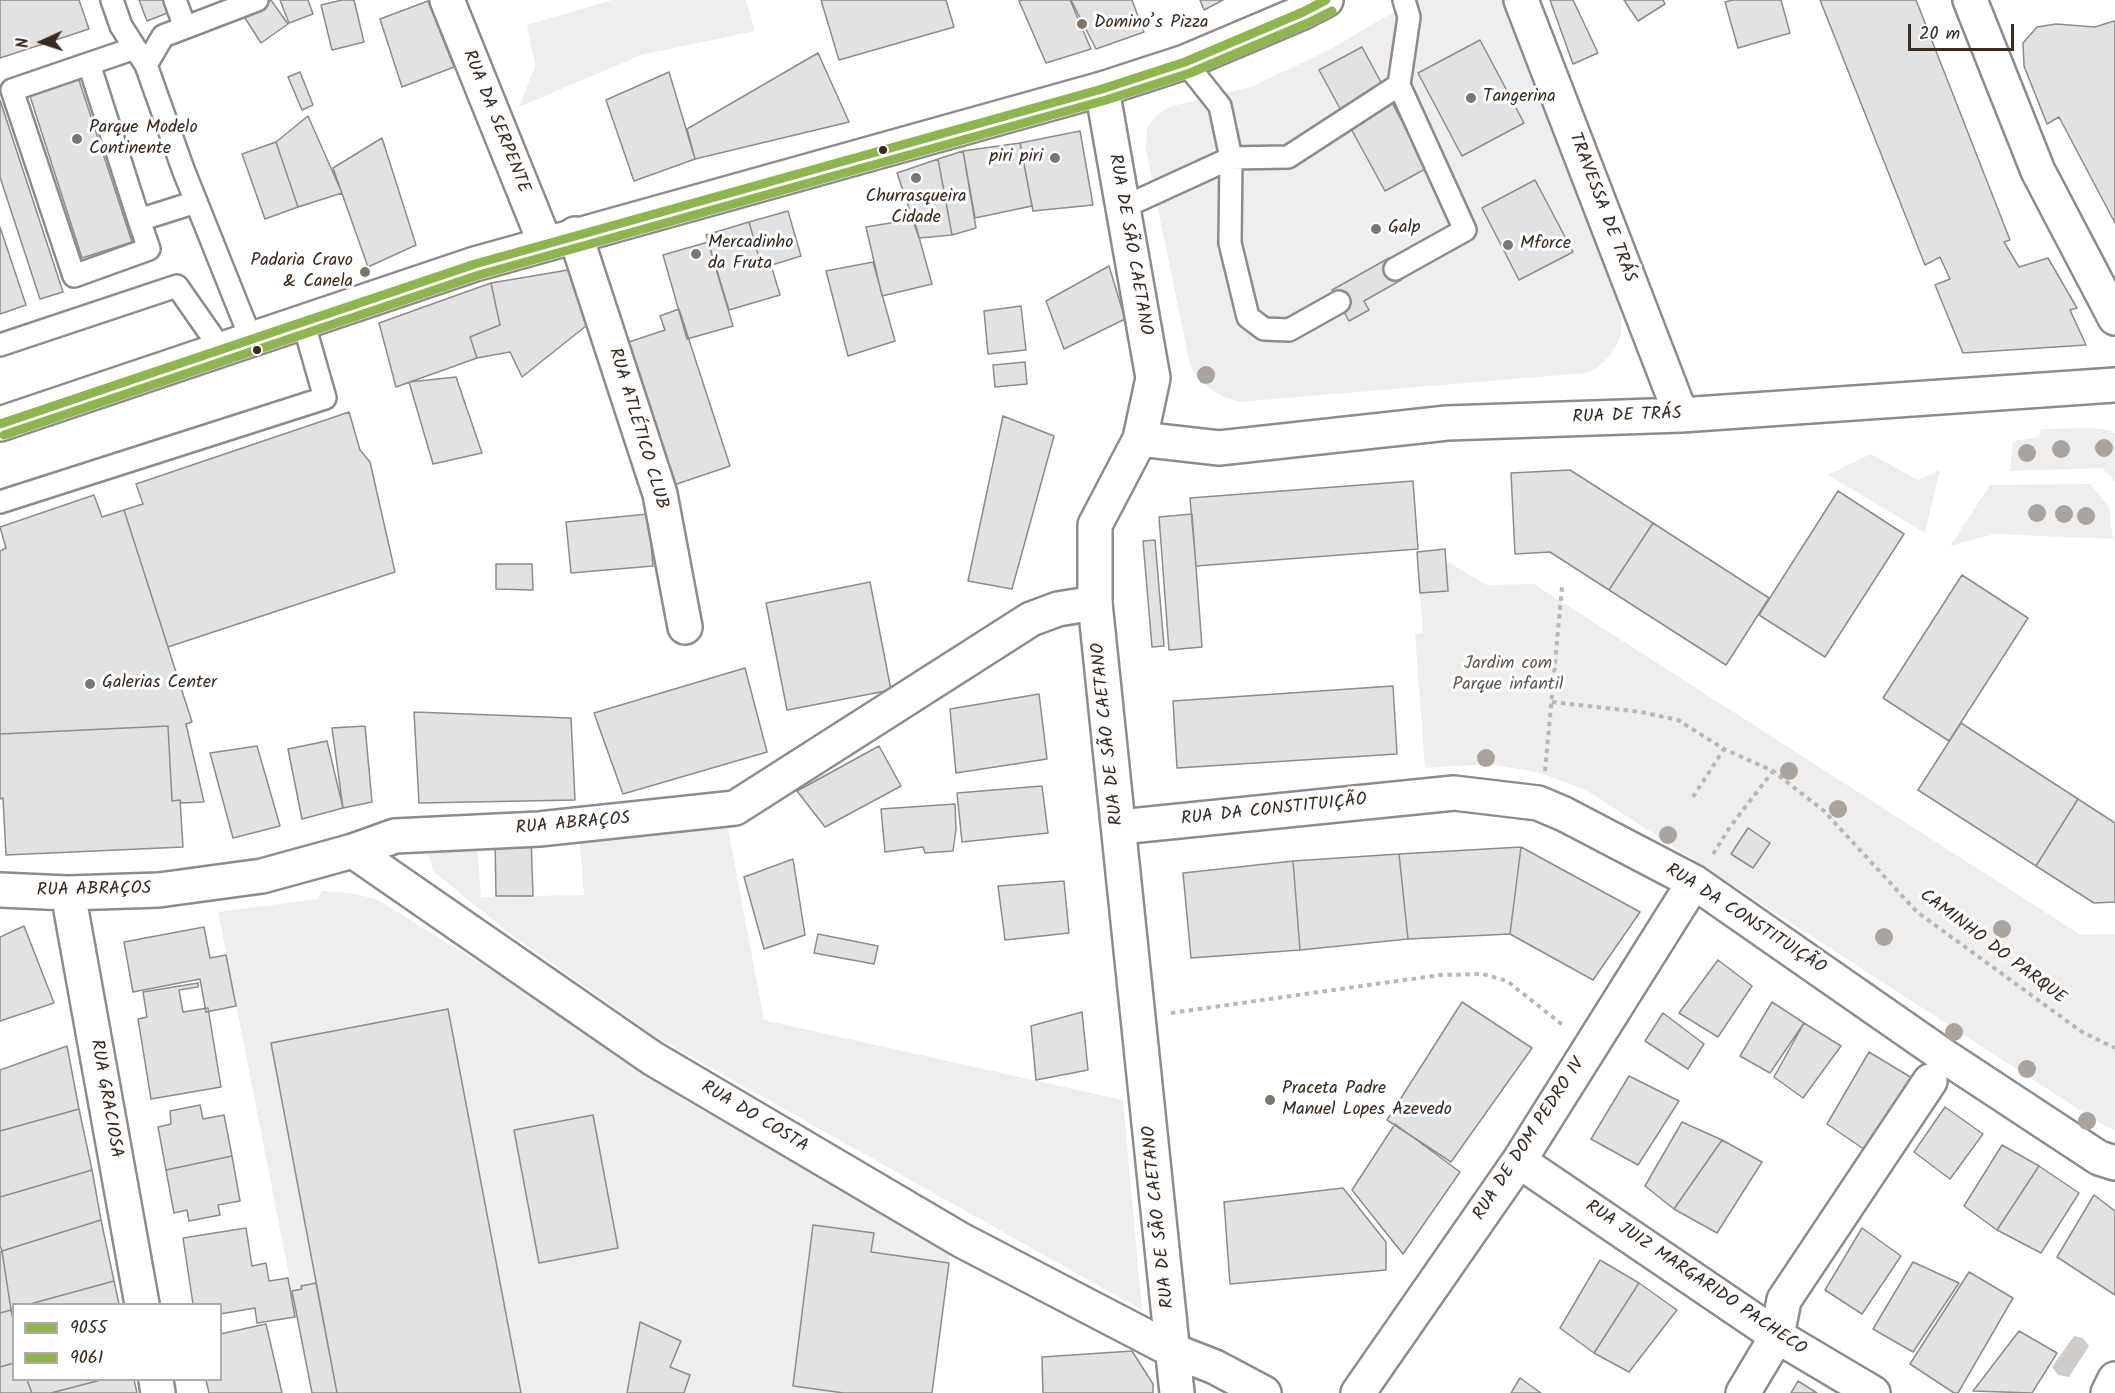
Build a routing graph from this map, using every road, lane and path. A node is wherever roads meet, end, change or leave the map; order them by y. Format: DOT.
graph roads {
  1 [pos="112,0"];
  2 [pos="175,0"];
  3 [pos="257,0"];
  4 [pos="447,0"];
  5 [pos="1326,0"];
  6 [pos="1404,0"];
  7 [pos="1521,0"];
  8 [pos="1970,0"];
  9 [pos="185,27"];
  10 [pos="141,56"];
  11 [pos="1185,62"];
  12 [pos="89,64"];
  13 [pos="1400,85"];
  14 [pos="1102,89"];
  15 [pos="1231,158"];
  16 [pos="196,202"];
  17 [pos="1122,208"];
  18 [pos="139,220"];
  19 [pos="560,239"];
  20 [pos="1395,269"];
  21 [pos="1339,302"];
  22 [pos="2115,318"];
  23 [pos="303,321"];
  24 [pos="236,344"];
  25 [pos="0,345"];
  26 [pos="2115,385"];
  27 [pos="1681,416"];
  28 [pos="0,424"];
  29 [pos="1140,439"];
  30 [pos="0,502"];
  31 [pos="1562,587"];
  32 [pos="1095,603"];
  33 [pos="685,627"];
  34 [pos="1552,702"];
  35 [pos="1724,749"];
  36 [pos="1773,771"];
  37 [pos="1693,797"];
  38 [pos="1538,802"];
  39 [pos="1119,827"];
  40 [pos="1730,827"];
  41 [pos="353,851"];
  42 [pos="1694,882"];
  43 [pos="0,890"];
  44 [pos="68,893"];
  45 [pos="1549,1013"];
  46 [pos="1164,1014"];
  47 [pos="2115,1048"];
  48 [pos="1930,1081"];
  49 [pos="1519,1161"];
  50 [pos="2115,1163"];
  51 [pos="142,1303"];
  52 [pos="1777,1336"];
  53 [pos="1174,1352"];
  54 [pos="2115,1379"];
  55 [pos="1177,1393"];
  56 [pos="1264,1393"];
  57 [pos="1358,1393"];
  58 [pos="1743,1393"];
  59 [pos="1873,1393"];
  60 [pos="2108,1393"];
  1 -- 10 [label="lane"];
  2 -- 9 [label="lane"];
  3 -- 9 [label="lane"];
  4 -- 19 [label="street, RUA DA SERPENTE"];
  5 -- 11 [label="street"];
  6 -- 13 [label="lane"];
  7 -- 27 [label="street, TRAVESSA DE TRÁS"];
  8 -- 22 [label="street"];
  9 -- 10 [label="lane"];
  10 -- 12 [label="lane"];
  10 -- 16 [label="lane"];
  11 -- 14 [label="street"];
  11 -- 15 [label="lane"];
  12 -- 18 [label="lane"];
  12 -- 18 [label="lane"];
  13 -- 15 [label="lane"];
  13 -- 20 [label="lane"];
  14 -- 17 [label="street, RUA DE SÃO CAETANO"];
  14 -- 19 [label="street"];
  15 -- 17 [label="lane"];
  15 -- 21 [label="lane"];
  16 -- 18 [label="lane"];
  16 -- 24 [label="lane"];
  17 -- 29 [label="street, RUA DE SÃO CAETANO"];
  19 -- 23 [label="street"];
  19 -- 33 [label="street, RUA ATLÉTICO CLUB"];
  23 -- 24 [label="street"];
  23 -- 30 [label="lane"];
  24 -- 25 [label="lane"];
  24 -- 28 [label="street"];
  26 -- 27 [label="street, RUA DE TRÁS"];
  27 -- 29 [label="street, RUA DE TRÁS"];
  29 -- 32 [label="street, RUA DE SÃO CAETANO"];
  31 -- 34 [label="path"];
  32 -- 39 [label="street, RUA DE SÃO CAETANO"];
  32 -- 41 [label="street, RUA ABRAÇOS"];
  34 -- 35 [label="path, CAMINHO DO PARQUE"];
  34 -- 38 [label="path"];
  35 -- 36 [label="path, CAMINHO DO PARQUE"];
  35 -- 37 [label="path"];
  36 -- 40 [label="path"];
  36 -- 47 [label="path, CAMINHO DO PARQUE"];
  38 -- 39 [label="street, RUA DA CONSTITUIÇÃO"];
  38 -- 42 [label="street, RUA DA CONSTITUIÇÃO"];
  39 -- 53 [label="street, RUA DE SÃO CAETANO"];
  41 -- 44 [label="street, RUA ABRAÇOS"];
  41 -- 53 [label="street, RUA DO COSTA"];
  42 -- 49 [label="street, RUA DE DOM PEDRO IV"];
  42 -- 50 [label="street, RUA DA CONSTITUIÇÃO"];
  43 -- 44 [label="street, RUA ABRAÇOS"];
  44 -- 51 [label="street, RUA GRACIOSA"];
  45 -- 46 [label="path"];
  48 -- 52 [label="street"];
  49 -- 52 [label="street, RUA JUIZ MARGARIDO PACHECO"];
  49 -- 57 [label="street, RUA DE DOM PEDRO IV"];
  52 -- 58 [label="street"];
  52 -- 59 [label="street, RUA JUIZ MARGARIDO PACHECO"];
  53 -- 55 [label="street, RUA DE SÃO CAETANO"];
  53 -- 56 [label="street, RUA DO COSTA"];
  54 -- 60 [label="street"];
}
